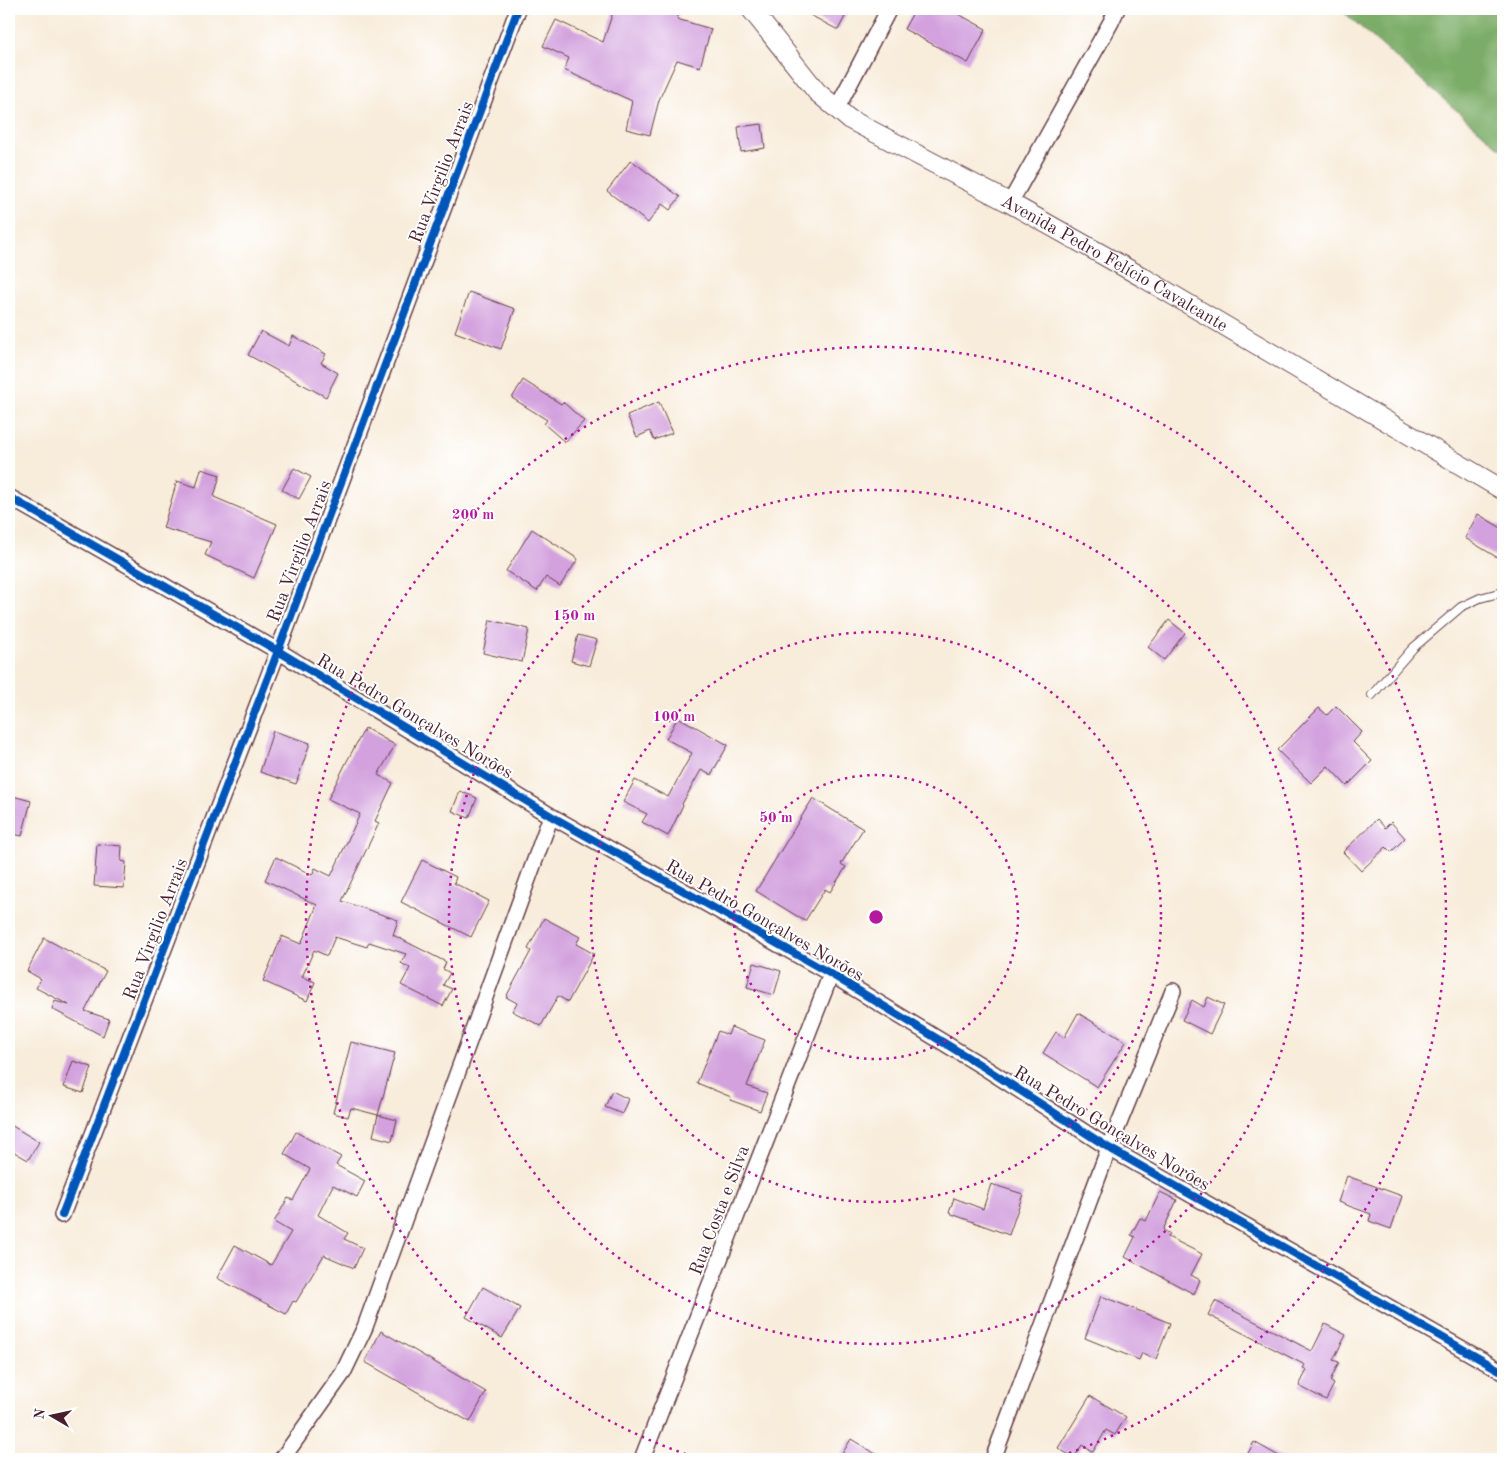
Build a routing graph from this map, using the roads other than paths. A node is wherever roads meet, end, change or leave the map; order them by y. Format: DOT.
graph roads {
  1 [pos="518,9"];
  2 [pos="751,9"];
  3 [pos="889,9"];
  4 [pos="1117,9"];
  5 [pos="837,108"];
  6 [pos="1010,203"];
  7 [pos="1503,490"];
  8 [pos="12,504"];
  9 [pos="1503,592"];
  10 [pos="278,651"];
  11 [pos="1372,695"];
  12 [pos="551,816"];
  13 [pos="831,974"];
  14 [pos="1173,992"];
  15 [pos="1109,1148"];
  16 [pos="62,1215"];
  17 [pos="1503,1372"];
  18 [pos="282,1459"];
  19 [pos="642,1459"];
  20 [pos="992,1459"];
  1 -- 10 [label="street, Rua Virgilio Arrais"];
  2 -- 5 [label="street, Avenida Pedro Felício Cavalcante"];
  3 -- 5 [label="street"];
  4 -- 6 [label="street"];
  5 -- 6 [label="street, Avenida Pedro Felício Cavalcante"];
  6 -- 7 [label="street, Avenida Pedro Felício Cavalcante"];
  8 -- 10 [label="street, Rua Pedro Gonçalves Norões"];
  9 -- 11 [label="lane"];
  10 -- 12 [label="street, Rua Pedro Gonçalves Norões"];
  10 -- 16 [label="street, Rua Virgilio Arrais"];
  12 -- 13 [label="street, Rua Pedro Gonçalves Norões"];
  12 -- 18 [label="street"];
  13 -- 15 [label="street, Rua Pedro Gonçalves Norões"];
  13 -- 19 [label="street, Rua Costa e Silva"];
  14 -- 15 [label="street"];
  15 -- 17 [label="street, Rua Pedro Gonçalves Norões"];
  15 -- 20 [label="street"];
}
